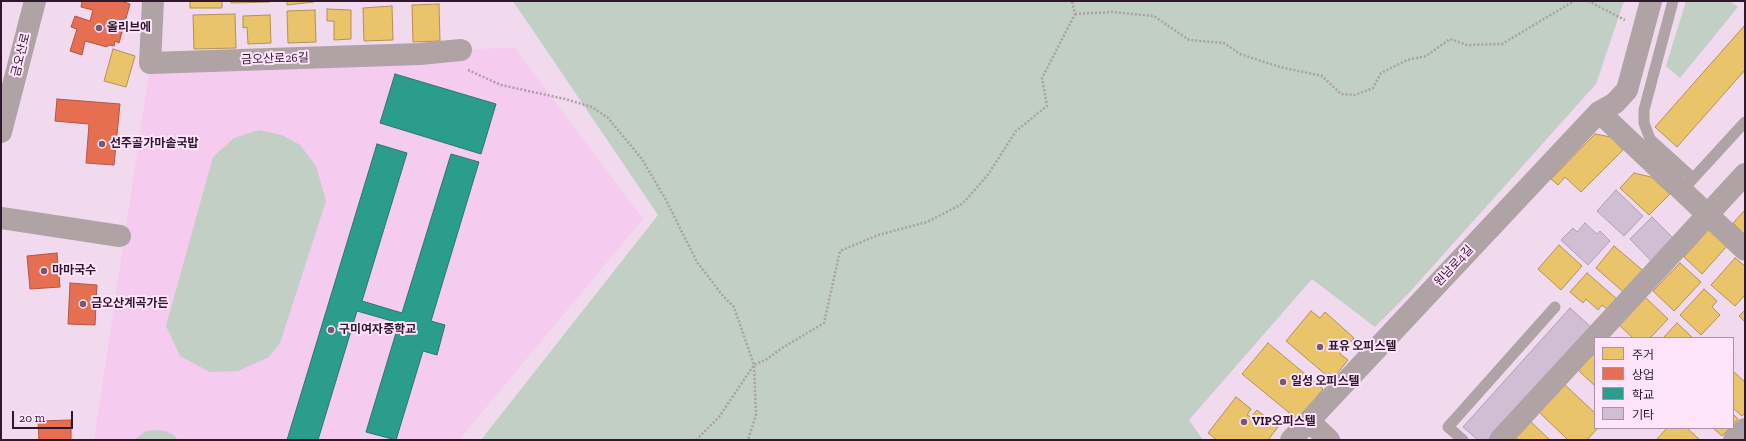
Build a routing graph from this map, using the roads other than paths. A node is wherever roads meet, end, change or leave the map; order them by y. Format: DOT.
graph roads {
  1 [pos="35,1"];
  2 [pos="154,1"];
  3 [pos="1651,1"];
  4 [pos="1673,1"];
  5 [pos="462,60"];
  6 [pos="1599,112"];
  7 [pos="1745,122"];
  8 [pos="1,132"];
  9 [pos="1745,174"];
  10 [pos="1688,184"];
  11 [pos="1707,215"];
  12 [pos="1,218"];
  13 [pos="120,236"];
  14 [pos="1745,250"];
  15 [pos="1555,307"];
  16 [pos="1595,337"];
  17 [pos="1594,338"];
  18 [pos="1309,421"];
  19 [pos="1745,428"];
  20 [pos="1291,440"];
  21 [pos="1329,440"];
  22 [pos="1463,440"];
  23 [pos="1500,440"];
  24 [pos="1734,440"];
  1 -- 8 [label="street, 금오산로"];
  2 -- 5 [label="street, 금오산로26길"];
  3 -- 6 [label="street, 원남로4길"];
  4 -- 10 [label="lane"];
  6 -- 10 [label="street"];
  6 -- 18 [label="street, 원남로4길"];
  7 -- 10 [label="lane"];
  9 -- 11 [label="street"];
  10 -- 11 [label="street"];
  11 -- 14 [label="street"];
  11 -- 16 [label="street"];
  12 -- 13 [label="street"];
  15 -- 22 [label="lane"];
  17 -- 23 [label="street"];
  18 -- 20 [label="street, 원남로4길"];
  18 -- 21 [label="street"];
  19 -- 24 [label="street"];
}
